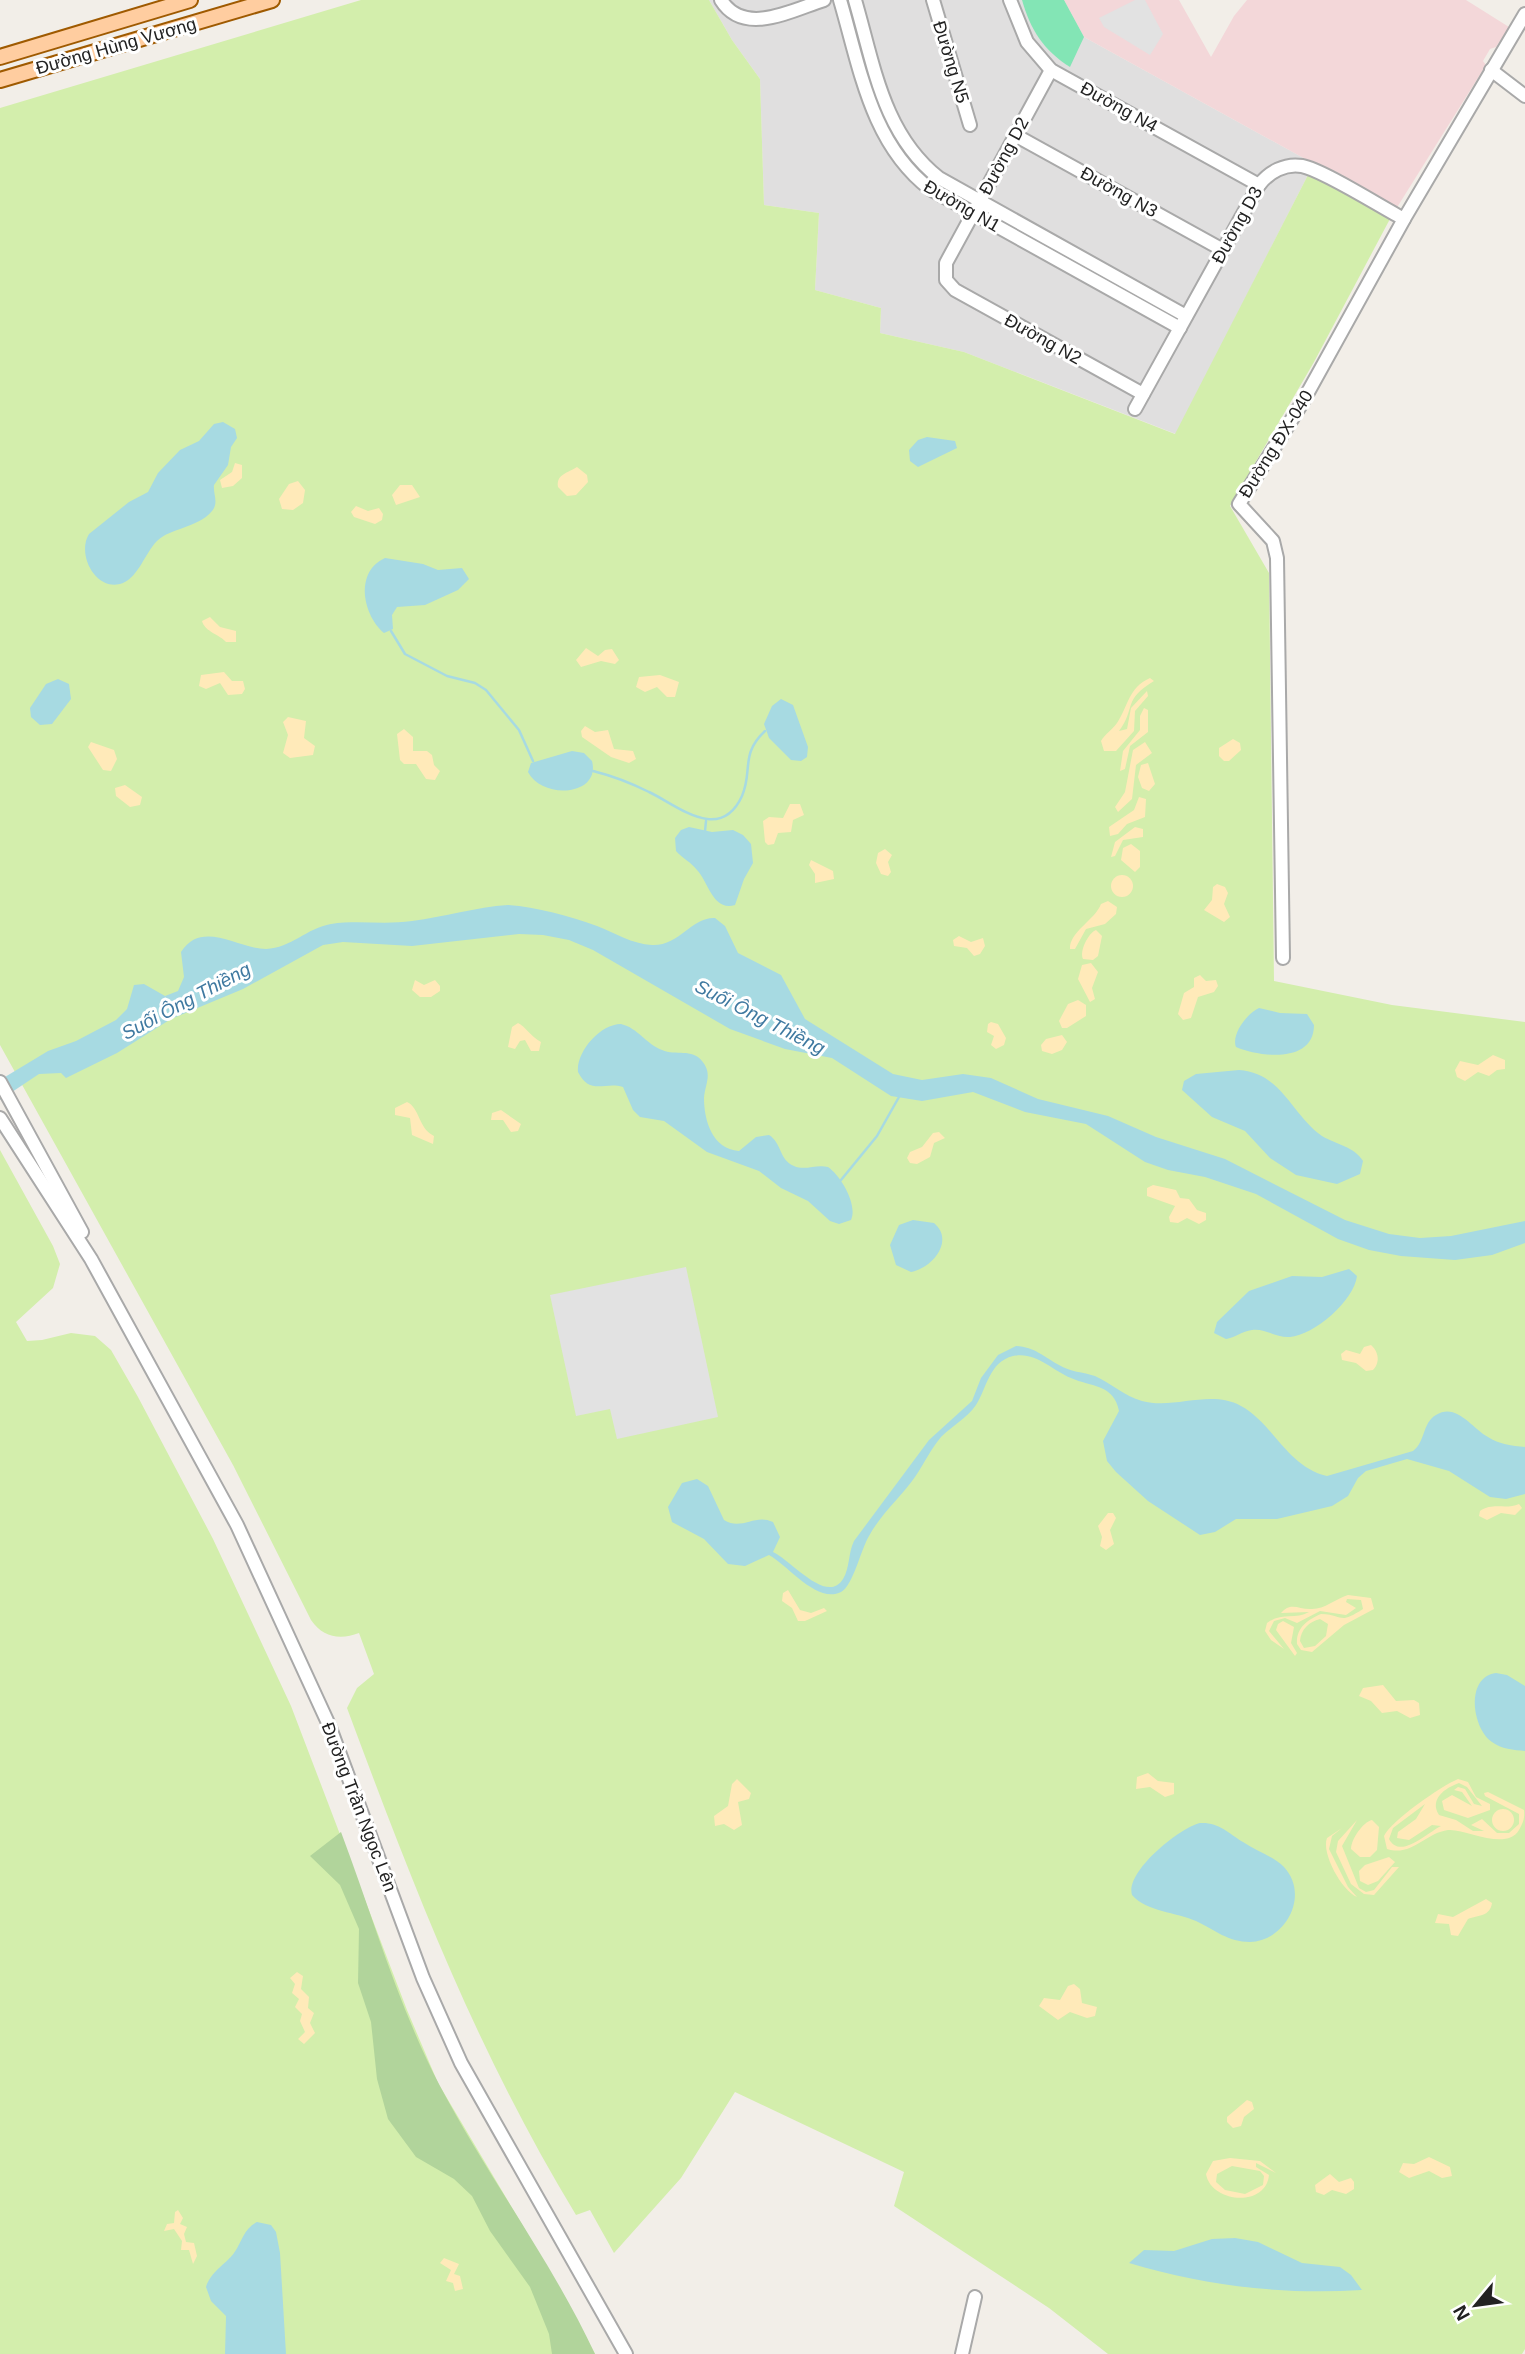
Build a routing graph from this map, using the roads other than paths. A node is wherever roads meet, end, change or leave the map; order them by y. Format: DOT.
graph roads {
  1 [pos="190,0"];
  2 [pos="272,0"];
  3 [pos="721,0"];
  4 [pos="824,0"];
  5 [pos="840,0"];
  6 [pos="855,0"];
  7 [pos="933,0"];
  8 [pos="1010,0"];
  9 [pos="1525,14"];
  10 [pos="0,57"];
  11 [pos="1051,70"];
  12 [pos="1491,70"];
  13 [pos="0,80"];
  14 [pos="1525,96"];
  15 [pos="970,125"];
  16 [pos="1015,135"];
  17 [pos="1259,185"];
  18 [pos="980,200"];
  19 [pos="973,213"];
  20 [pos="1404,219"];
  21 [pos="1223,250"];
  22 [pos="946,280"];
  23 [pos="1183,322"];
  24 [pos="1143,394"];
  25 [pos="1135,409"];
  26 [pos="1283,958"];
  27 [pos="0,1082"];
  28 [pos="0,1118"];
  29 [pos="91,1259"];
  30 [pos="975,2297"];
  31 [pos="626,2354"];
  32 [pos="962,2354"];
  1 -- 10 [label="main road, Đường Hùng Vương"];
  2 -- 13 [label="main road, Đường Hùng Vương"];
  3 -- 4 [label="street"];
  5 -- 19 [label="street, Đường N1"];
  6 -- 18 [label="street, Đường N1"];
  7 -- 15 [label="street, Đường N5"];
  8 -- 11 [label="street, Đường N4"];
  9 -- 12 [label="street, Đường ĐX-040"];
  11 -- 16 [label="street, Đường D2"];
  11 -- 17 [label="street, Đường N4"];
  12 -- 14 [label="street"];
  12 -- 20 [label="street, Đường ĐX-040"];
  16 -- 18 [label="street, Đường D2"];
  16 -- 21 [label="street, Đường N3"];
  17 -- 20 [label="street, Đường D3"];
  17 -- 21 [label="street, Đường D3"];
  18 -- 19 [label="street, Đường D2"];
  18 -- 23 [label="street, Đường N1"];
  19 -- 22 [label="street, Đường D2"];
  19 -- 23 [label="street, Đường N1"];
  20 -- 26 [label="street, Đường ĐX-040"];
  21 -- 23 [label="street, Đường D3"];
  22 -- 24 [label="street, Đường N2"];
  23 -- 24 [label="street, Đường D3"];
  24 -- 25 [label="street, Đường D3"];
  27 -- 29 [label="street, Đường Trần Ngọc Lên"];
  28 -- 29 [label="street, Đường Trần Ngọc Lên"];
  29 -- 31 [label="street, Đường Trần Ngọc Lên"];
  30 -- 32 [label="street"];
}
